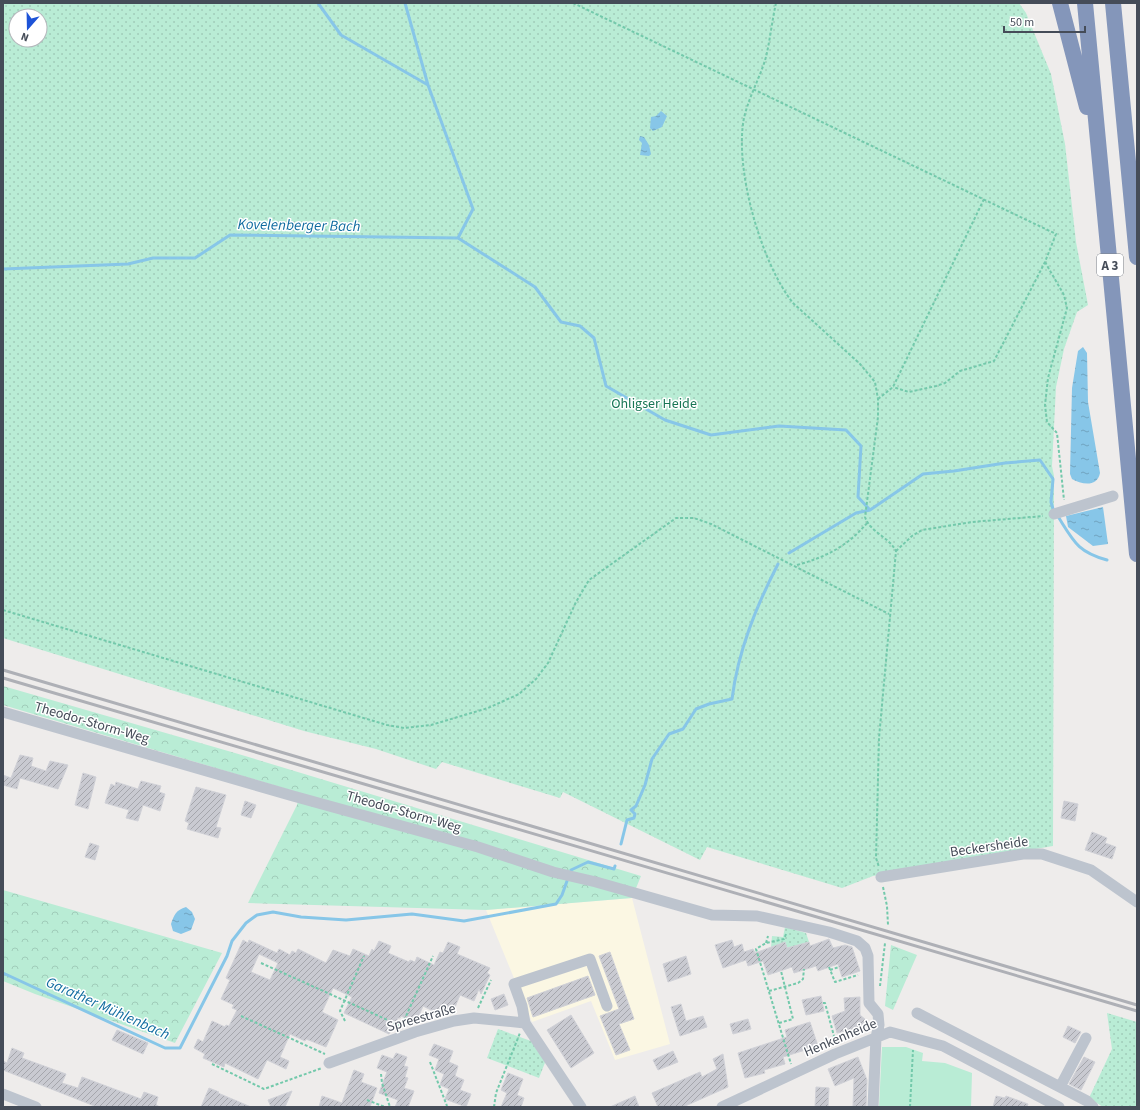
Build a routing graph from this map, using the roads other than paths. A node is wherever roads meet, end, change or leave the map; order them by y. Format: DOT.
graph roads {
  1 [pos="1060,3"];
  2 [pos="1085,3"];
  3 [pos="1113,3"];
  4 [pos="1099,153"];
  5 [pos="1137,257"];
  6 [pos="1113,496"];
  7 [pos="1060,512"];
  8 [pos="1137,554"];
  9 [pos="3,712"];
  10 [pos="881,877"];
  11 [pos="1137,902"];
  12 [pos="607,1006"];
  13 [pos="917,1013"];
  14 [pos="525,1023"];
  15 [pos="876,1037"];
  16 [pos="1086,1038"];
  17 [pos="328,1059"];
  18 [pos="1060,1087"];
  19 [pos="3,1094"];
  20 [pos="36,1107"];
  21 [pos="581,1107"];
  22 [pos="722,1107"];
  23 [pos="873,1107"];
  24 [pos="1059,1107"];
  25 [pos="1093,1107"];
  1 -- 4 [label="highway"];
  2 -- 4 [label="highway, A 3"];
  3 -- 5 [label="highway, A 3"];
  4 -- 8 [label="highway, A 3"];
  6 -- 7 [label="street"];
  9 -- 15 [label="street, Theodor-Storm-Weg"];
  10 -- 11 [label="street, Beckersheide"];
  12 -- 14 [label="street"];
  13 -- 18 [label="street"];
  14 -- 17 [label="street, Spreestraße"];
  14 -- 21 [label="street"];
  15 -- 22 [label="street, Henkenheide"];
  15 -- 23 [label="street, Theodor-Storm-Weg"];
  15 -- 24 [label="street, Henkenheide"];
  16 -- 18 [label="street"];
  18 -- 25 [label="street"];
  19 -- 20 [label="street"];
}
